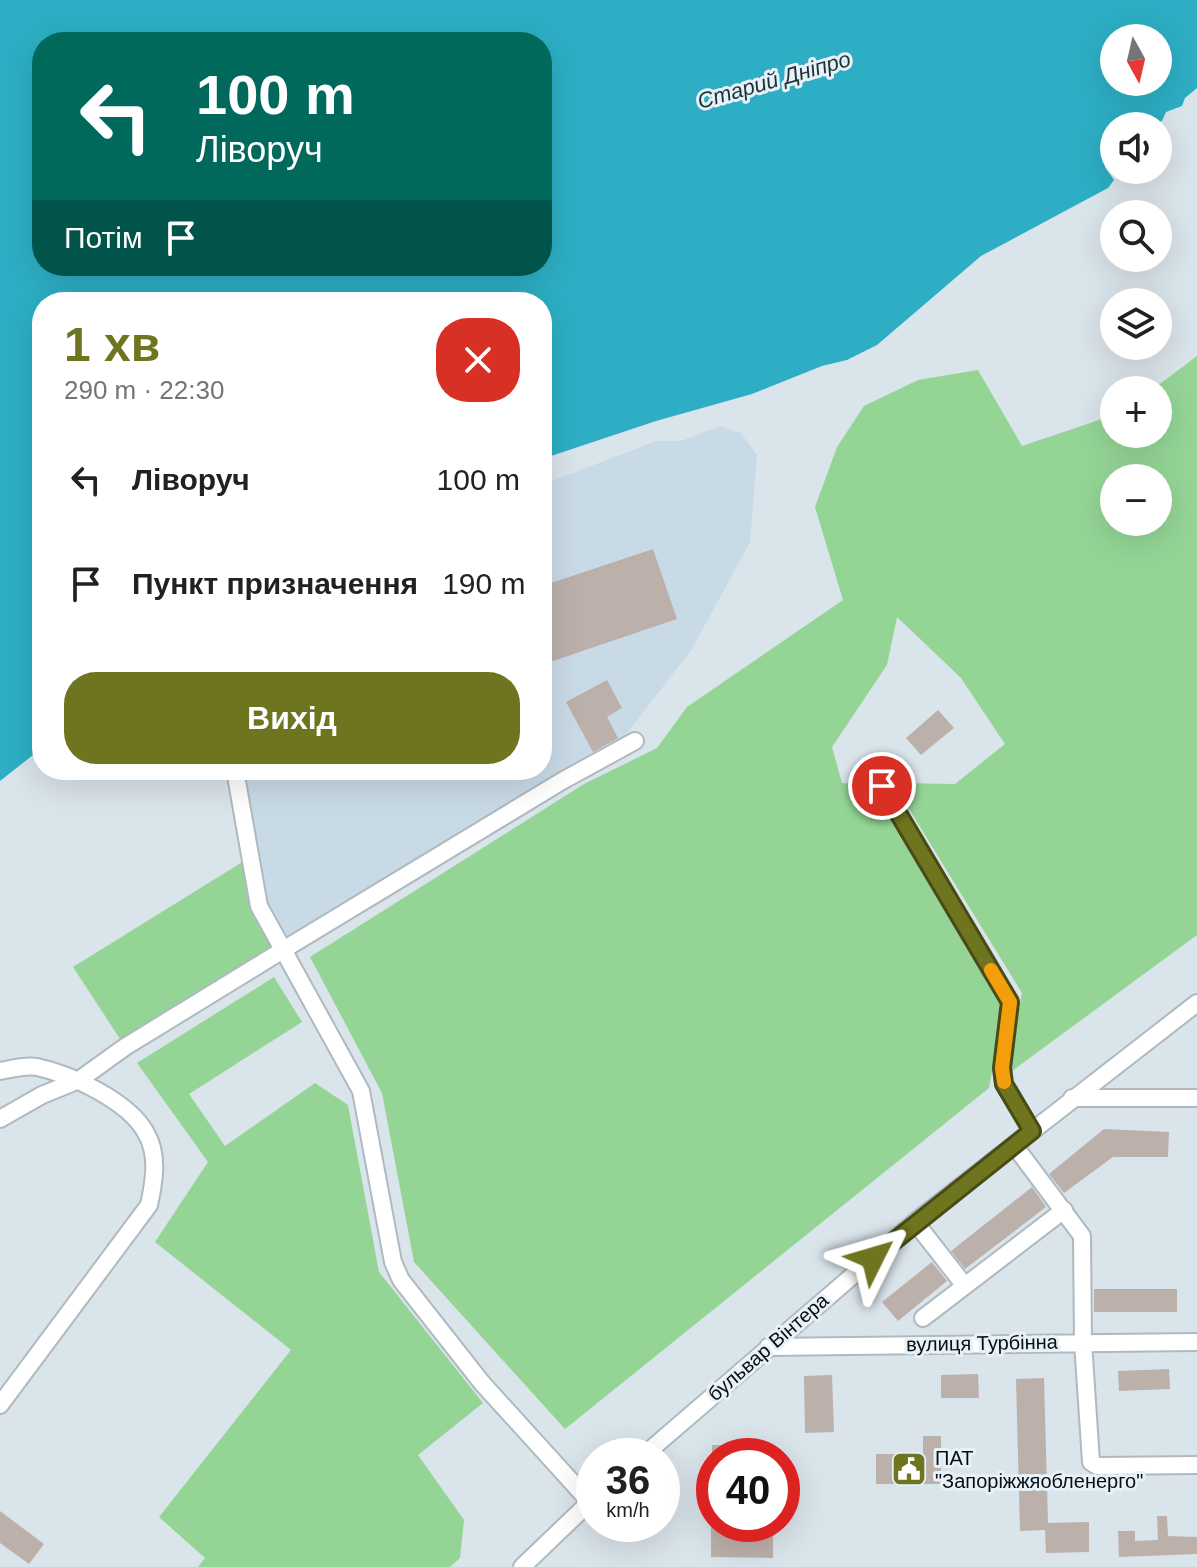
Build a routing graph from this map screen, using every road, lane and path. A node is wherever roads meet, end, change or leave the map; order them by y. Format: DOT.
graph roads {
  1 [pos="635,741"];
  2 [pos="237,780"];
  3 [pos="882,786"];
  4 [pos="283,950"];
  5 [pos="1197,1003"];
  6 [pos="0,1071"];
  7 [pos="79,1080"];
  8 [pos="1072,1098"];
  9 [pos="1197,1098"];
  10 [pos="0,1119"];
  11 [pos="1032,1131"];
  12 [pos="1014,1145"];
  13 [pos="1064,1210"];
  14 [pos="915,1222"];
  15 [pos="965,1286"];
  16 [pos="923,1318"];
  17 [pos="1083,1342"];
  18 [pos="1197,1342"];
  19 [pos="768,1347"];
  20 [pos="0,1405"];
  21 [pos="664,1438"];
  22 [pos="1197,1465"];
  23 [pos="576,1483"];
  24 [pos="576,1515"];
  25 [pos="522,1567"];
  1 -- 4 [label="street"];
  2 -- 4 [label="street"];
  3 -- 11 [label="street"];
  4 -- 7 [label="street"];
  4 -- 23 [label="street"];
  5 -- 8 [label="street, бульвар Вінтера"];
  6 -- 7 [label="street"];
  7 -- 10 [label="street"];
  7 -- 20 [label="street"];
  8 -- 9 [label="street"];
  8 -- 11 [label="street, бульвар Вінтера"];
  11 -- 12 [label="street, бульвар Вінтера"];
  12 -- 13 [label="street"];
  12 -- 14 [label="street, бульвар Вінтера"];
  13 -- 15 [label="street"];
  13 -- 17 [label="street"];
  14 -- 15 [label="street"];
  14 -- 19 [label="street, бульвар Вінтера"];
  15 -- 16 [label="street"];
  17 -- 18 [label="street, вулиця Турбінна"];
  17 -- 19 [label="street, вулиця Турбінна"];
  17 -- 22 [label="street"];
  19 -- 21 [label="street, бульвар Вінтера"];
  24 -- 25 [label="street"];
}
